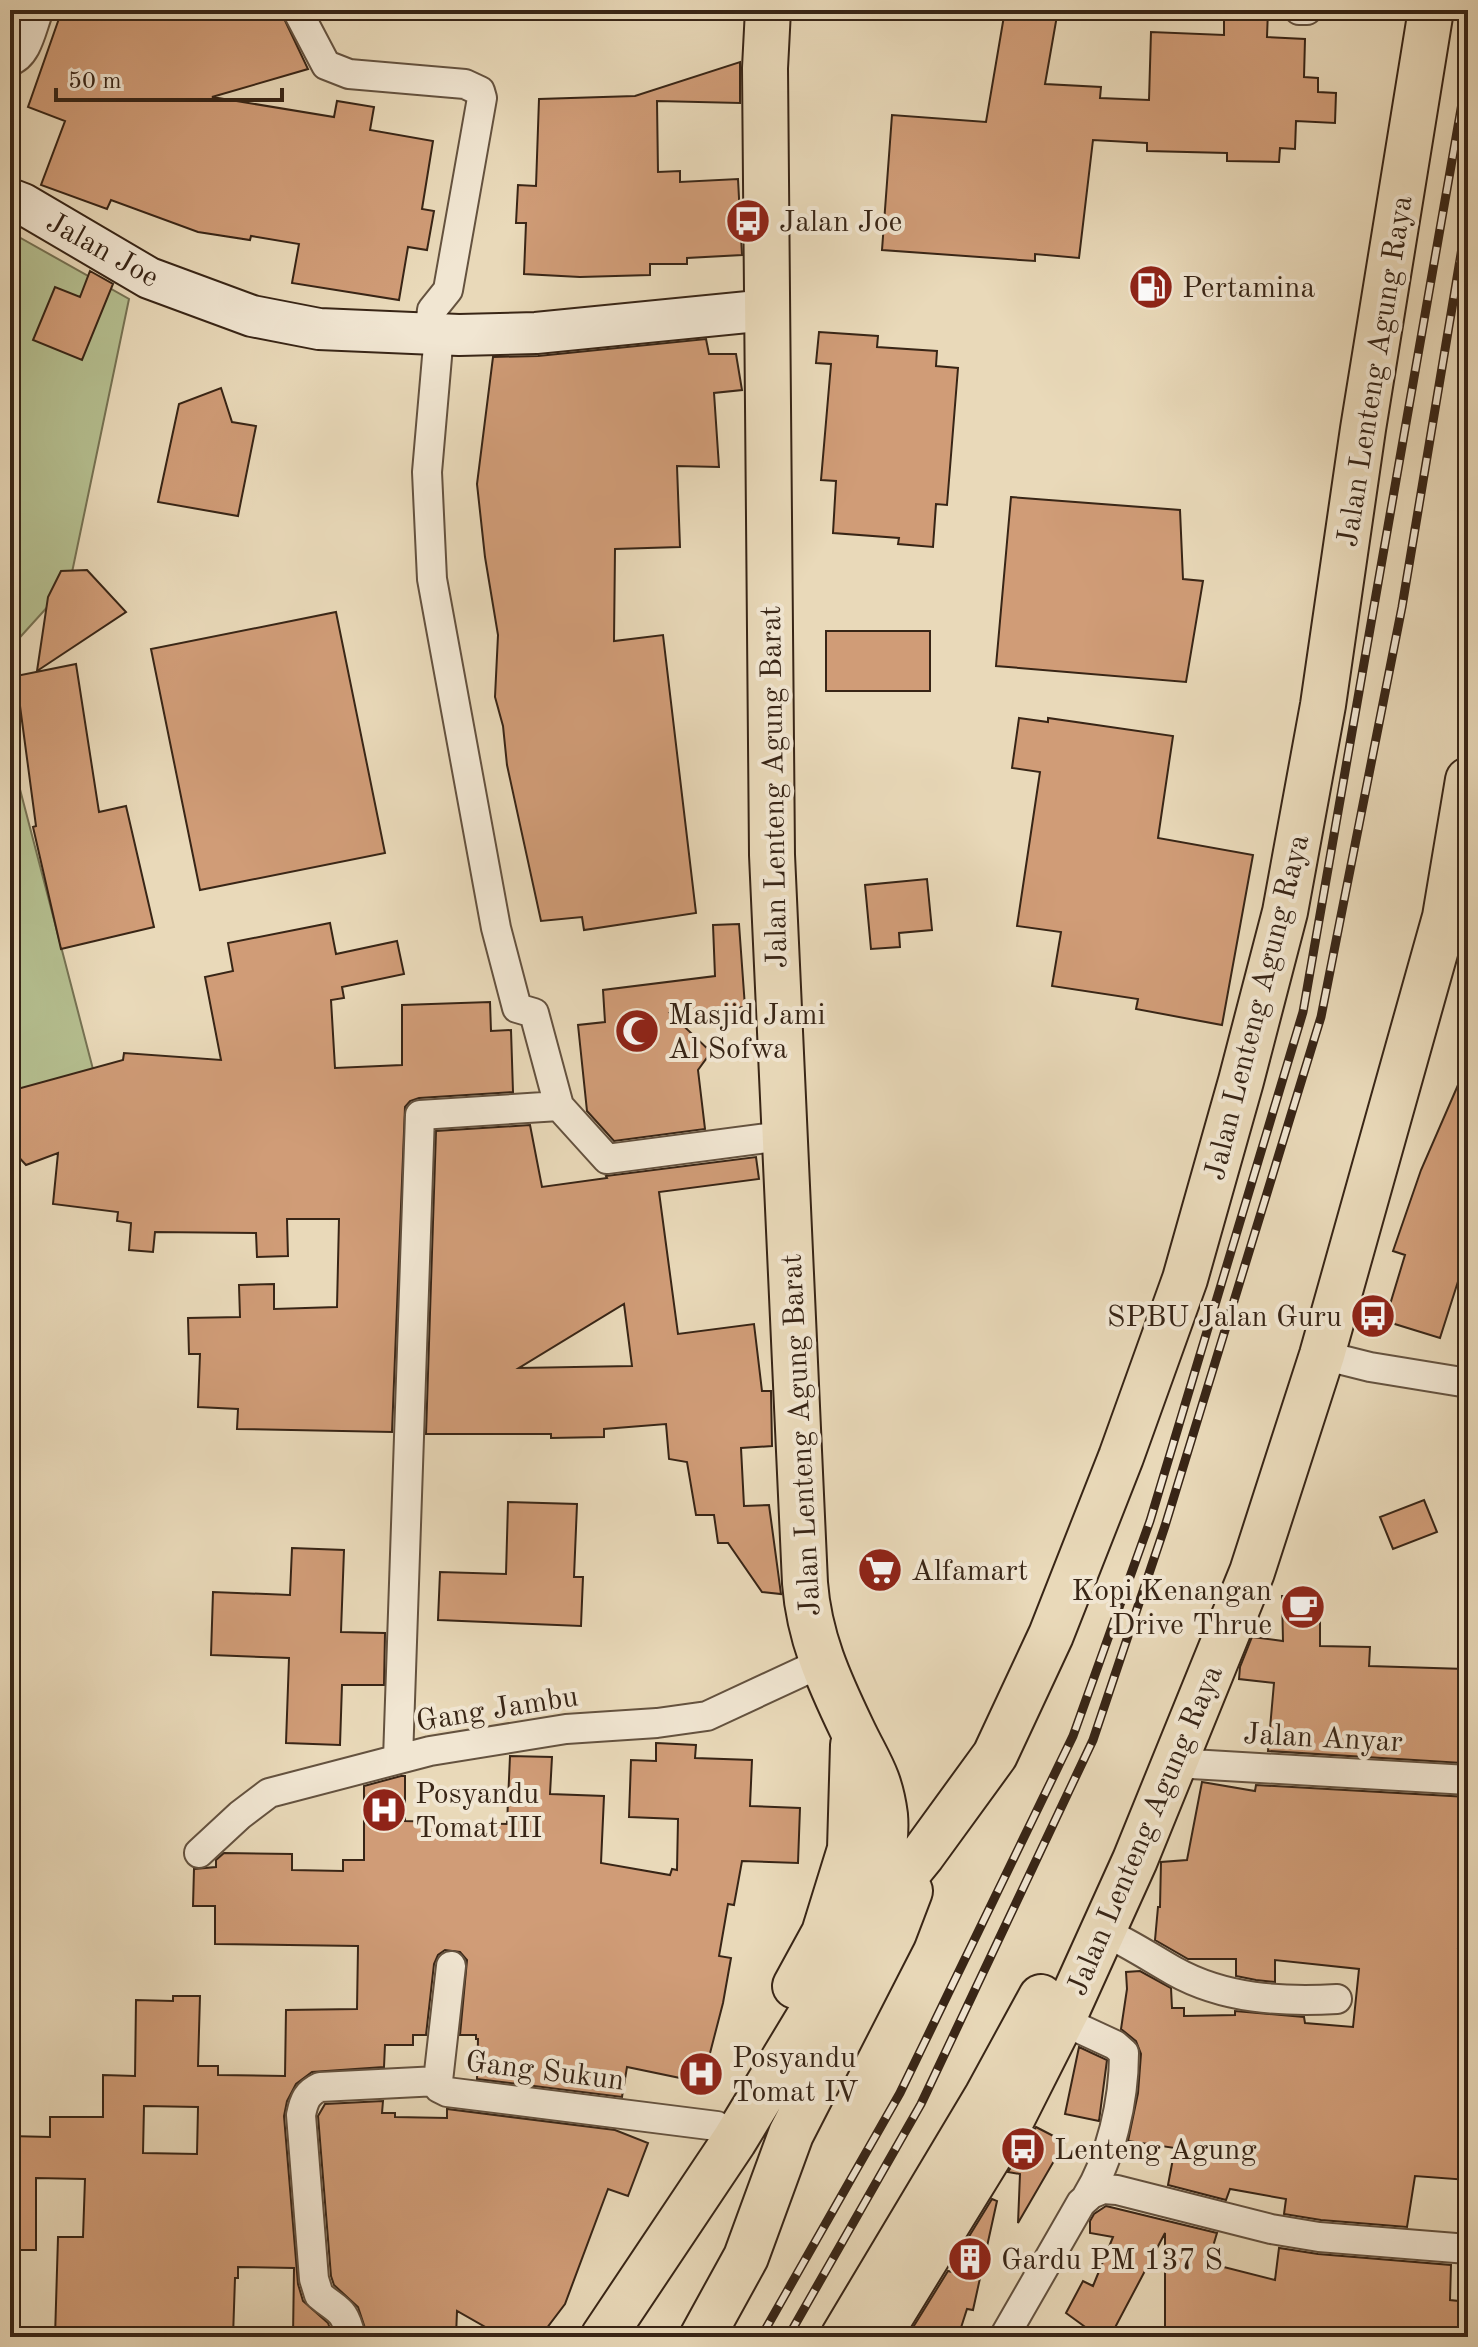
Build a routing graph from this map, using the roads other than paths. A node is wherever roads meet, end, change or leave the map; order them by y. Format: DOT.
graph roads {
  1 [pos="39,10"];
  2 [pos="297,10"];
  3 [pos="768,10"];
  4 [pos="1299,10"];
  5 [pos="1307,10"];
  6 [pos="1431,10"];
  7 [pos="10,61"];
  8 [pos="10,199"];
  9 [pos="767,310"];
  10 [pos="442,334"];
  11 [pos="1468,780"];
  12 [pos="561,1109"];
  13 [pos="783,1136"];
  14 [pos="1322,1355"];
  15 [pos="1468,1383"];
  16 [pos="812,1667"];
  17 [pos="854,1733"];
  18 [pos="398,1759"];
  19 [pos="1171,1770"];
  20 [pos="1468,1780"];
  21 [pos="199,1853"];
  22 [pos="923,1854"];
  23 [pos="862,1929"];
  24 [pos="1087,1936"];
  25 [pos="451,1966"];
  26 [pos="1337,1999"];
  27 [pos="1061,2020"];
  28 [pos="438,2081"];
  29 [pos="721,2120"];
  30 [pos="1086,2198"];
  31 [pos="1468,2249"];
  32 [pos="351,2337"];
  33 [pos="577,2337"];
  34 [pos="603,2337"];
  35 [pos="702,2337"];
  36 [pos="843,2337"];
  37 [pos="878,2337"];
  38 [pos="1004,2337"];
  1 -- 7 [label="street"];
  2 -- 10 [label="street"];
  3 -- 9 [label="main road, Jalan Lenteng Agung Barat"];
  4 -- 5 [label="street"];
  6 -- 22 [label="main road, Jalan Lenteng Agung Raya"];
  8 -- 10 [label="street, Jalan Joe"];
  9 -- 10 [label="street, Jalan Joe"];
  9 -- 13 [label="main road, Jalan Lenteng Agung Barat"];
  10 -- 12 [label="street"];
  11 -- 14 [label="main road, Jalan Lenteng Agung Raya"];
  12 -- 13 [label="street"];
  12 -- 18 [label="street"];
  13 -- 16 [label="main road, Jalan Lenteng Agung Barat"];
  14 -- 15 [label="street"];
  14 -- 19 [label="main road, Jalan Lenteng Agung Raya"];
  16 -- 17 [label="main road, Jalan Lenteng Agung Barat"];
  16 -- 18 [label="street, Gang Jambu"];
  17 -- 23 [label="main road, Jalan Lenteng Agung Barat"];
  17 -- 29 [label="main road"];
  18 -- 21 [label="street, Gang Jambu"];
  19 -- 20 [label="street, Jalan Anyar"];
  19 -- 24 [label="main road, Jalan Lenteng Agung Raya"];
  22 -- 23 [label="main road, Jalan Lenteng Agung Raya"];
  22 -- 35 [label="main road"];
  23 -- 34 [label="main road"];
  24 -- 26 [label="street"];
  24 -- 27 [label="main road, Jalan Lenteng Agung Raya"];
  24 -- 36 [label="main road"];
  25 -- 28 [label="street, Gang Sukun"];
  27 -- 30 [label="street"];
  27 -- 37 [label="main road, Jalan Lenteng Agung Raya"];
  28 -- 29 [label="street, Gang Sukun"];
  28 -- 32 [label="street"];
  29 -- 33 [label="main road"];
  30 -- 31 [label="street"];
  30 -- 38 [label="street"];
}
